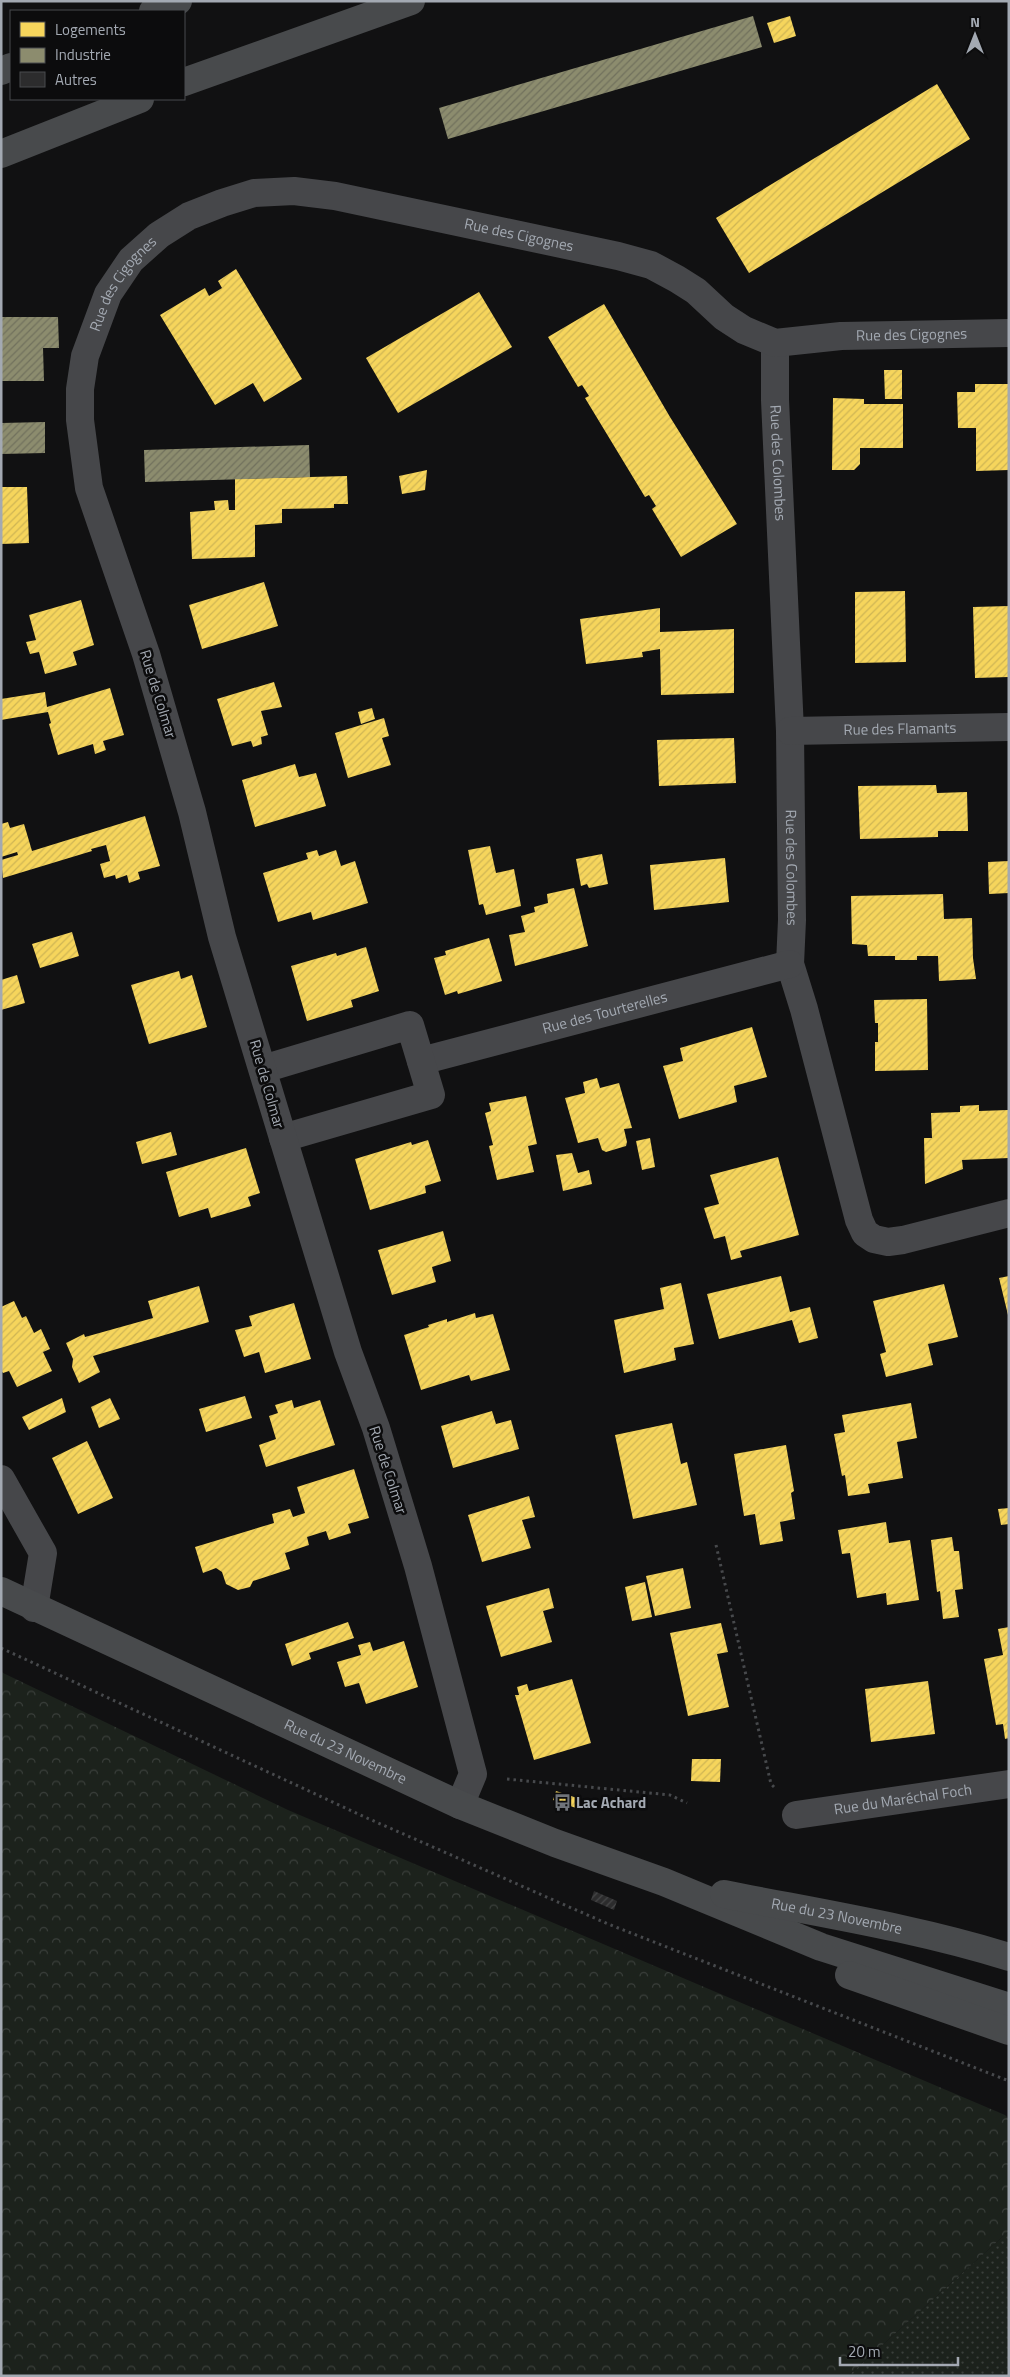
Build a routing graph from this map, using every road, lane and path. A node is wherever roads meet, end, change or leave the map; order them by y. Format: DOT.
graph roads {
  1 [pos="178,1"];
  2 [pos="411,1"];
  3 [pos="156,10"];
  4 [pos="185,82"];
  5 [pos="137,100"];
  6 [pos="1,154"];
  7 [pos="1009,333"];
  8 [pos="775,343"];
  9 [pos="85,356"];
  10 [pos="1009,727"];
  11 [pos="790,731"];
  12 [pos="790,964"];
  13 [pos="421,1060"];
  14 [pos="263,1069"];
  15 [pos="283,1138"];
  16 [pos="1009,1213"];
  17 [pos="1,1478"];
  18 [pos="716,1545"];
  19 [pos="1,1591"];
  20 [pos="34,1608"];
  21 [pos="1,1648"];
  22 [pos="504,1779"];
  23 [pos="1009,1784"];
  24 [pos="687,1803"];
  25 [pos="460,1805"];
  26 [pos="796,1815"];
  27 [pos="664,1882"];
  28 [pos="821,1947"];
  29 [pos="1009,1957"];
  30 [pos="1009,2007"];
  31 [pos="1009,2031"];
  32 [pos="1009,2081"];
  1 -- 3 [label="main road"];
  2 -- 4 [label="main road"];
  5 -- 6 [label="main road"];
  7 -- 8 [label="street, Rue des Cigognes"];
  8 -- 9 [label="street, Rue des Cigognes"];
  8 -- 11 [label="street, Rue des Colombes"];
  9 -- 14 [label="street, Rue de Colmar"];
  10 -- 11 [label="street, Rue des Flamants"];
  11 -- 12 [label="street, Rue des Colombes"];
  12 -- 13 [label="street, Rue des Tourterelles"];
  12 -- 16 [label="street, Rue des Colombes"];
  13 -- 14 [label="street"];
  13 -- 15 [label="street"];
  14 -- 15 [label="street, Rue de Colmar"];
  15 -- 25 [label="street, Rue de Colmar"];
  17 -- 20 [label="street"];
  18 -- 26 [label="path"];
  19 -- 20 [label="main road, Rue du 23 Novembre"];
  20 -- 25 [label="main road, Rue du 23 Novembre"];
  21 -- 32 [label="path"];
  22 -- 24 [label="path"];
  23 -- 26 [label="street, Rue du Maréchal Foch"];
  25 -- 27 [label="main road, Rue du 23 Novembre"];
  27 -- 28 [label="main road, Rue du 23 Novembre"];
  27 -- 29 [label="main road, Rue du 23 Novembre"];
  28 -- 30 [label="main road, Rue du 23 Novembre"];
  28 -- 31 [label="main road"];
}
